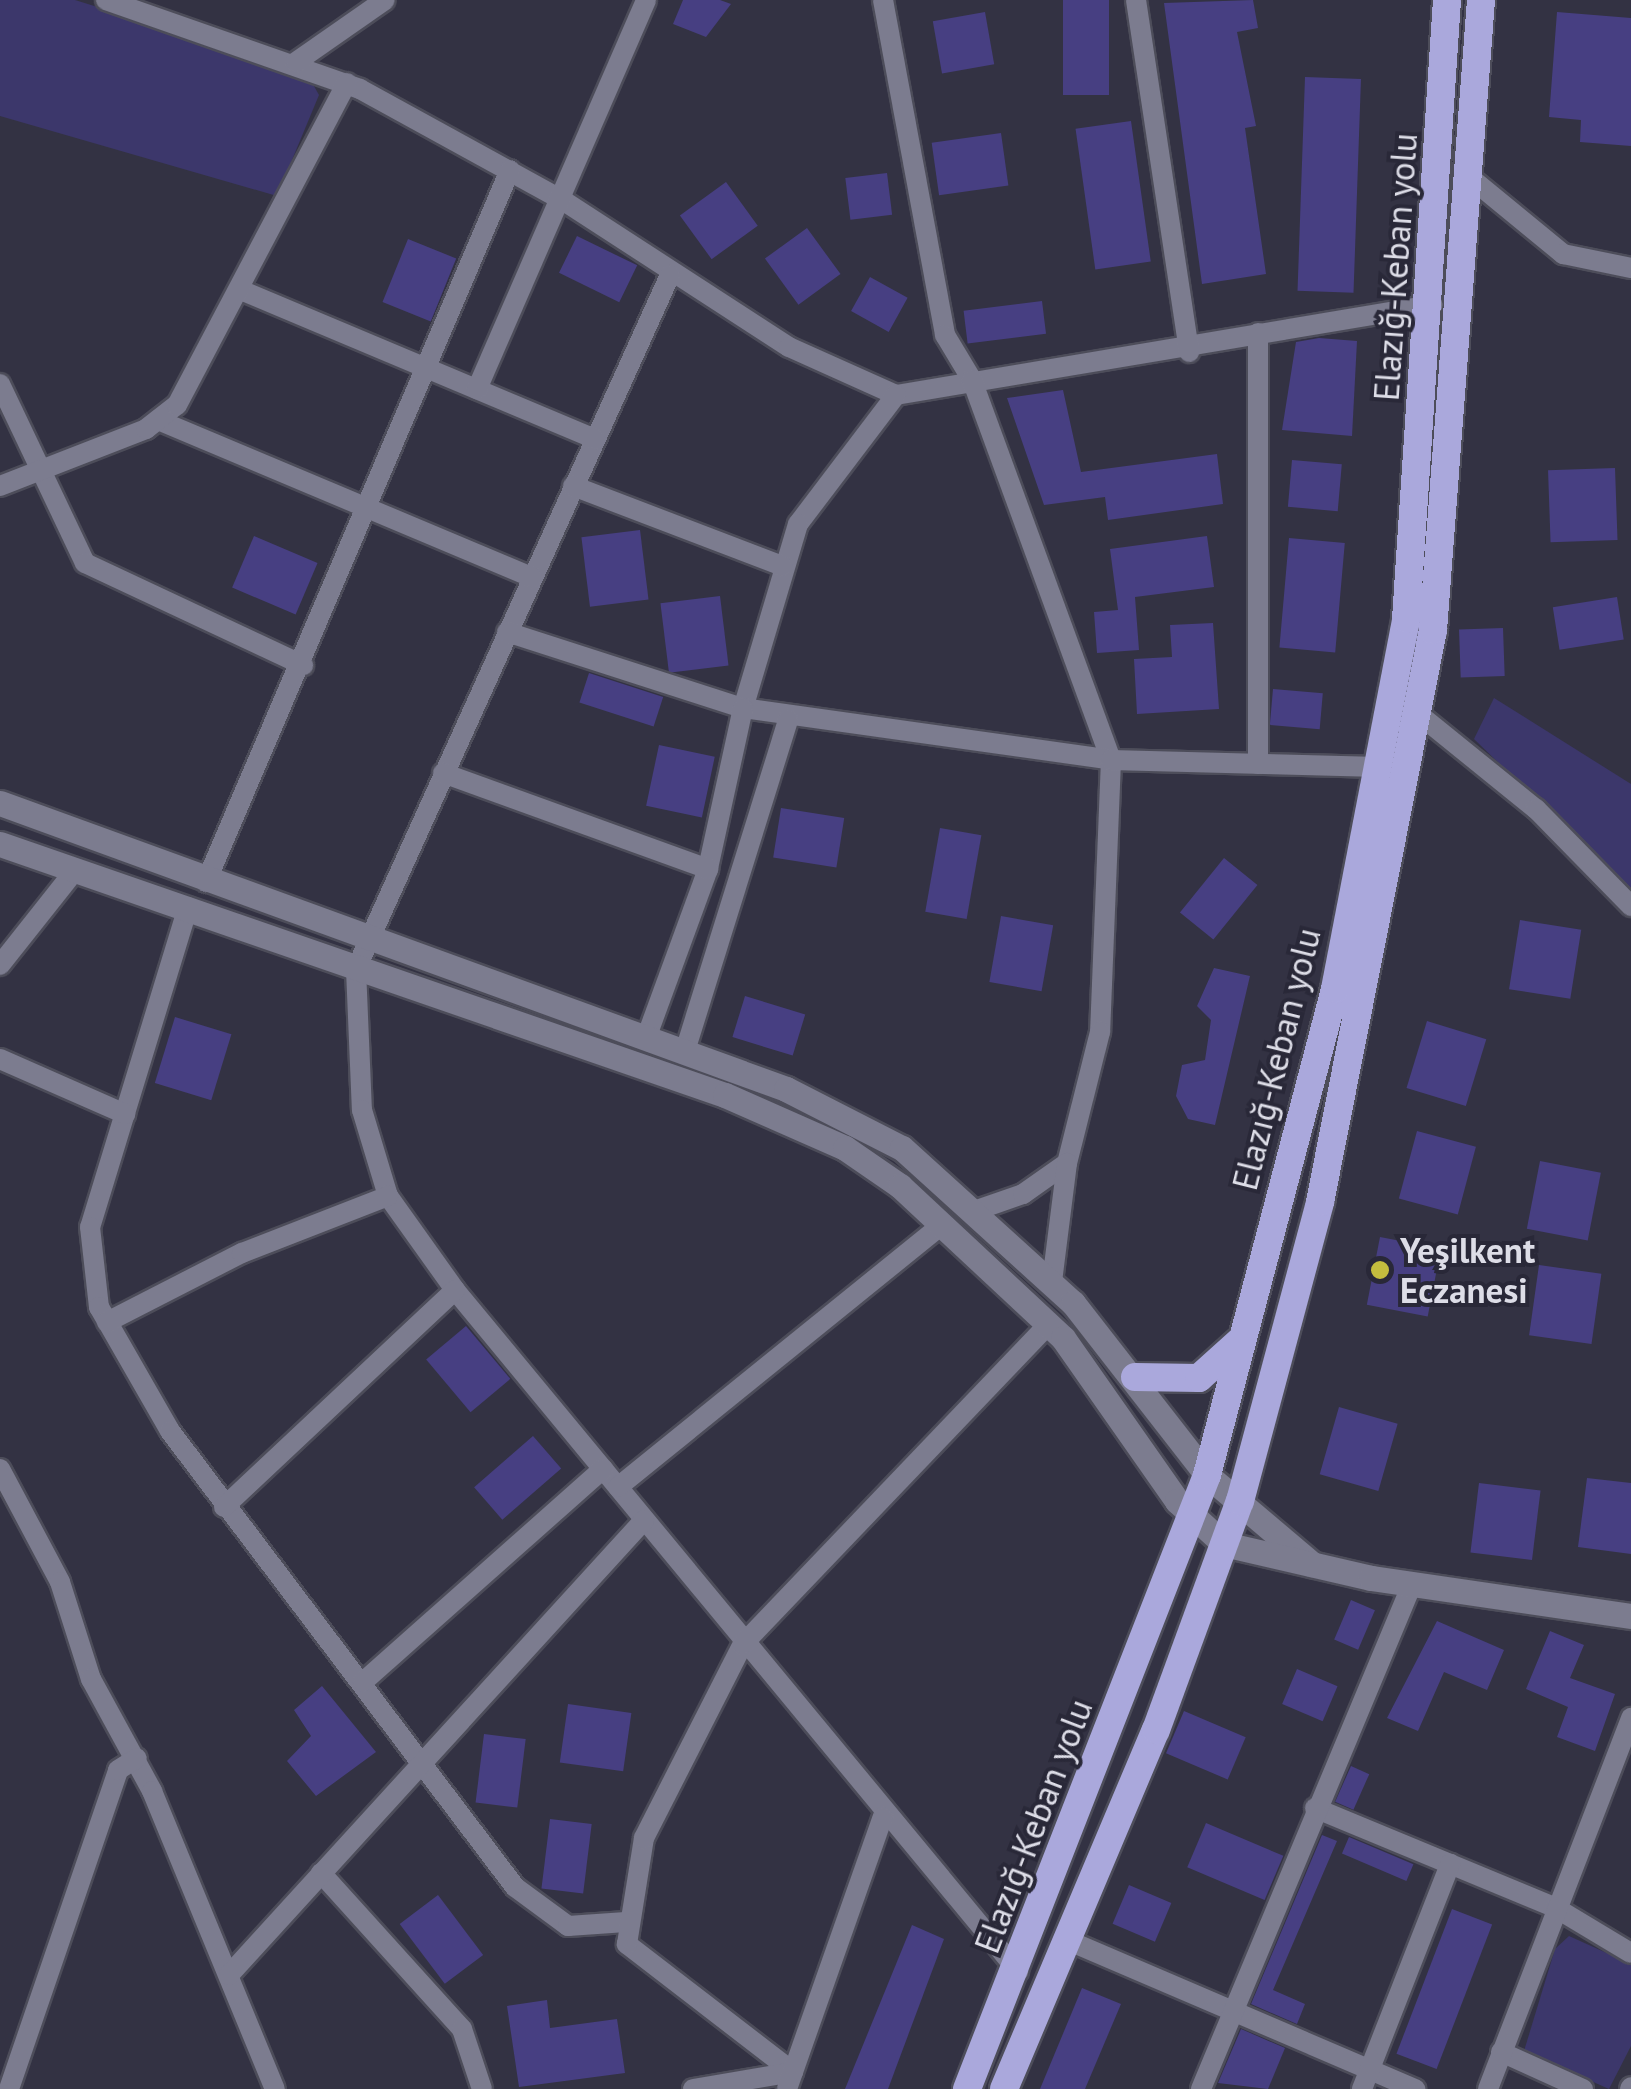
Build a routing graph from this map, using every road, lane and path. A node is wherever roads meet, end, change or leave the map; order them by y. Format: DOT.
graph roads {
  1 [pos="106,0"];
  2 [pos="385,0"];
  3 [pos="646,0"];
  4 [pos="883,0"];
  5 [pos="1136,0"];
  6 [pos="1447,0"];
  7 [pos="1481,0"];
  8 [pos="148,7"];
  9 [pos="296,62"];
  10 [pos="348,84"];
  11 [pos="510,170"];
  12 [pos="1472,180"];
  13 [pos="564,201"];
  14 [pos="1631,268"];
  15 [pos="670,275"];
  16 [pos="244,290"];
  17 [pos="1432,305"];
  18 [pos="1258,333"];
  19 [pos="1190,352"];
  20 [pos="429,369"];
  21 [pos="972,380"];
  22 [pos="0,384"];
  23 [pos="477,390"];
  24 [pos="896,395"];
  25 [pos="158,420"];
  26 [pos="595,439"];
  27 [pos="39,470"];
  28 [pos="0,486"];
  29 [pos="574,486"];
  30 [pos="368,508"];
  31 [pos="782,566"];
  32 [pos="532,577"];
  33 [pos="507,632"];
  34 [pos="302,664"];
  35 [pos="744,708"];
  36 [pos="1420,716"];
  37 [pos="788,720"];
  38 [pos="1111,760"];
  39 [pos="1258,764"];
  40 [pos="1379,767"];
  41 [pos="443,773"];
  42 [pos="0,803"];
  43 [pos="0,844"];
  44 [pos="76,869"];
  45 [pos="708,869"];
  46 [pos="206,882"];
  47 [pos="1631,906"];
  48 [pos="188,907"];
  49 [pos="367,940"];
  50 [pos="0,965"];
  51 [pos="356,969"];
  52 [pos="648,1036"];
  53 [pos="685,1051"];
  54 [pos="0,1059"];
  55 [pos="125,1114"];
  56 [pos="1067,1164"];
  57 [pos="388,1196"];
  58 [pos="977,1210"];
  59 [pos="944,1224"];
  60 [pos="1052,1282"];
  61 [pos="455,1290"];
  62 [pos="107,1322"];
  63 [pos="1049,1324"];
  64 [pos="1244,1336"];
  65 [pos="1135,1376"];
  66 [pos="0,1469"];
  67 [pos="603,1469"];
  68 [pos="1206,1475"];
  69 [pos="618,1488"];
  70 [pos="1240,1500"];
  71 [pos="224,1507"];
  72 [pos="1192,1514"];
  73 [pos="644,1520"];
  74 [pos="1224,1544"];
  75 [pos="1312,1564"];
  76 [pos="1412,1584"];
  77 [pos="1631,1616"];
  78 [pos="742,1644"];
  79 [pos="364,1682"];
  80 [pos="1631,1718"];
  81 [pos="137,1758"];
  82 [pos="423,1764"];
  83 [pos="1315,1808"];
  84 [pos="884,1817"];
  85 [pos="1450,1864"];
  86 [pos="321,1873"];
  87 [pos="1556,1908"];
  88 [pos="626,1922"];
  89 [pos="1067,1940"];
  90 [pos="1631,1953"];
  91 [pos="1018,1971"];
  92 [pos="228,1975"];
  93 [pos="1231,2014"];
  94 [pos="1501,2052"];
  95 [pos="1366,2080"];
  96 [pos="790,2081"];
  97 [pos="9,2089"];
  98 [pos="275,2089"];
  99 [pos="482,2089"];
  100 [pos="693,2089"];
  101 [pos="967,2089"];
  102 [pos="1004,2089"];
  103 [pos="1201,2089"];
  104 [pos="1415,2089"];
  105 [pos="1488,2089"];
  106 [pos="1583,2089"];
  1 -- 8 [label="street"];
  2 -- 9 [label="street"];
  3 -- 13 [label="street"];
  4 -- 21 [label="street"];
  5 -- 19 [label="street"];
  6 -- 17 [label="highway, Elazığ-Keban yolu"];
  7 -- 12 [label="highway, Elazığ-Keban yolu"];
  8 -- 9 [label="street"];
  9 -- 10 [label="street"];
  10 -- 11 [label="street"];
  10 -- 16 [label="street"];
  11 -- 13 [label="street"];
  11 -- 20 [label="street"];
  12 -- 14 [label="street"];
  12 -- 36 [label="highway, Elazığ-Keban yolu"];
  13 -- 15 [label="street"];
  13 -- 23 [label="street"];
  15 -- 24 [label="street"];
  15 -- 26 [label="street"];
  16 -- 20 [label="street"];
  16 -- 25 [label="street"];
  17 -- 18 [label="street"];
  17 -- 40 [label="highway, Elazığ-Keban yolu"];
  18 -- 19 [label="street"];
  18 -- 39 [label="street"];
  19 -- 21 [label="street"];
  20 -- 23 [label="street"];
  20 -- 30 [label="street"];
  21 -- 24 [label="street"];
  21 -- 38 [label="street"];
  22 -- 27 [label="street"];
  23 -- 26 [label="street"];
  24 -- 31 [label="street"];
  25 -- 27 [label="street"];
  25 -- 30 [label="street"];
  26 -- 29 [label="street"];
  27 -- 28 [label="street"];
  27 -- 34 [label="street"];
  29 -- 31 [label="street"];
  29 -- 32 [label="street"];
  30 -- 32 [label="street"];
  30 -- 34 [label="street"];
  31 -- 35 [label="street"];
  32 -- 33 [label="street"];
  33 -- 35 [label="street"];
  33 -- 41 [label="street"];
  34 -- 46 [label="street"];
  35 -- 37 [label="street"];
  35 -- 45 [label="street"];
  36 -- 47 [label="street"];
  36 -- 70 [label="highway, Elazığ-Keban yolu"];
  37 -- 38 [label="street"];
  37 -- 53 [label="street"];
  38 -- 39 [label="street"];
  38 -- 56 [label="street"];
  39 -- 40 [label="street"];
  40 -- 64 [label="highway, Elazığ-Keban yolu"];
  41 -- 45 [label="street"];
  41 -- 49 [label="street"];
  42 -- 46 [label="main road"];
  43 -- 44 [label="main road"];
  44 -- 48 [label="main road"];
  44 -- 50 [label="street"];
  45 -- 52 [label="street"];
  46 -- 49 [label="main road"];
  48 -- 51 [label="main road"];
  48 -- 55 [label="street"];
  49 -- 51 [label="street"];
  49 -- 52 [label="main road"];
  51 -- 57 [label="street"];
  51 -- 59 [label="main road"];
  52 -- 53 [label="main road"];
  53 -- 58 [label="main road"];
  54 -- 55 [label="street"];
  55 -- 62 [label="street"];
  56 -- 58 [label="street"];
  56 -- 60 [label="street"];
  57 -- 61 [label="street"];
  57 -- 62 [label="street"];
  58 -- 60 [label="main road"];
  59 -- 63 [label="main road"];
  59 -- 69 [label="street"];
  60 -- 65 [label="main road"];
  61 -- 67 [label="street"];
  61 -- 71 [label="street"];
  62 -- 71 [label="street"];
  63 -- 72 [label="main road"];
  63 -- 78 [label="street"];
  64 -- 65 [label="highway"];
  64 -- 68 [label="highway, Elazığ-Keban yolu"];
  65 -- 68 [label="main road"];
  66 -- 81 [label="street"];
  67 -- 69 [label="street"];
  67 -- 79 [label="street"];
  68 -- 70 [label="main road"];
  68 -- 72 [label="highway, Elazığ-Keban yolu"];
  69 -- 73 [label="street"];
  70 -- 74 [label="highway, Elazığ-Keban yolu"];
  70 -- 75 [label="main road"];
  71 -- 79 [label="street"];
  72 -- 74 [label="main road"];
  72 -- 91 [label="highway, Elazığ-Keban yolu"];
  73 -- 78 [label="street"];
  73 -- 82 [label="street"];
  74 -- 75 [label="main road"];
  74 -- 89 [label="highway, Elazığ-Keban yolu"];
  75 -- 76 [label="main road"];
  76 -- 77 [label="main road"];
  76 -- 83 [label="street"];
  78 -- 84 [label="street"];
  78 -- 88 [label="street"];
  79 -- 82 [label="street"];
  80 -- 87 [label="street"];
  81 -- 92 [label="street"];
  81 -- 97 [label="street"];
  82 -- 86 [label="street"];
  82 -- 88 [label="street"];
  83 -- 85 [label="street"];
  83 -- 93 [label="street"];
  84 -- 91 [label="street"];
  84 -- 96 [label="street"];
  85 -- 87 [label="street"];
  85 -- 95 [label="street"];
  86 -- 92 [label="street"];
  86 -- 99 [label="street"];
  87 -- 90 [label="street"];
  87 -- 94 [label="street"];
  88 -- 96 [label="street"];
  89 -- 93 [label="street"];
  89 -- 102 [label="highway, Elazığ-Keban yolu"];
  91 -- 101 [label="highway, Elazığ-Keban yolu"];
  92 -- 98 [label="street"];
  93 -- 95 [label="street"];
  93 -- 103 [label="street"];
  94 -- 105 [label="street"];
  94 -- 106 [label="street"];
  95 -- 104 [label="street"];
  96 -- 100 [label="street"];
}
